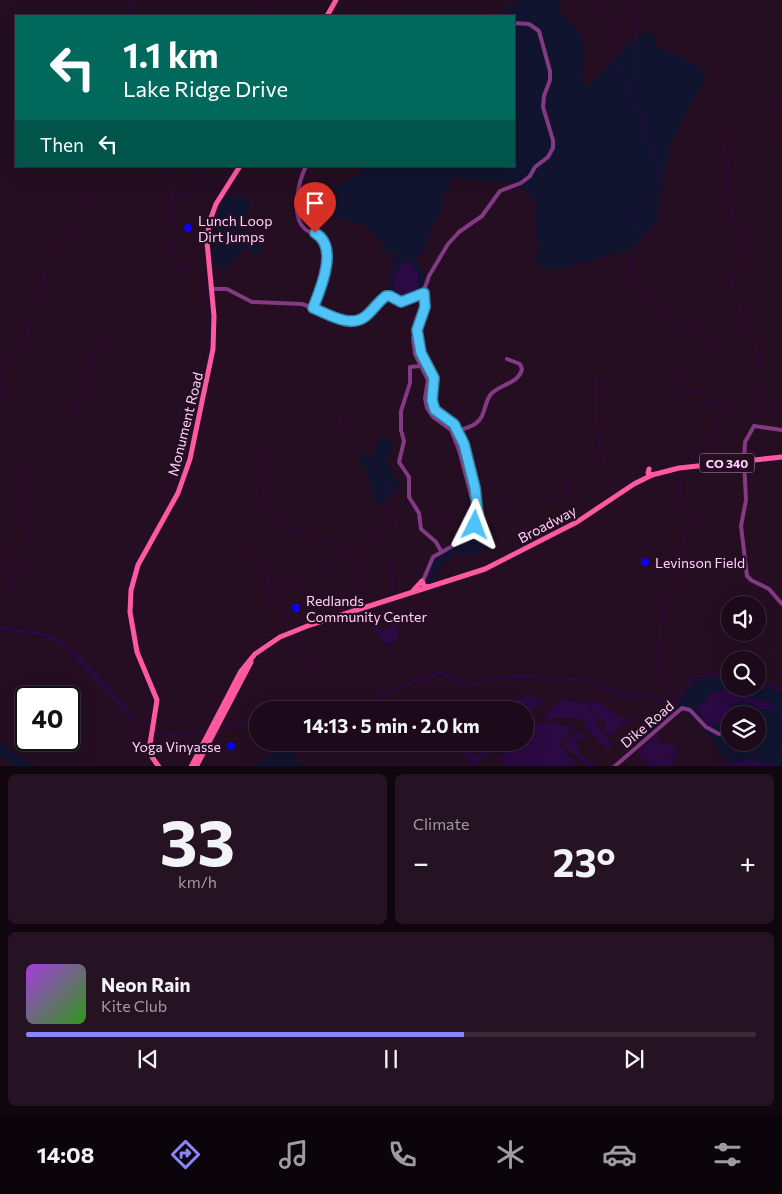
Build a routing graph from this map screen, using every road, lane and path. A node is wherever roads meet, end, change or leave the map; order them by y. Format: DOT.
graph roads {
  1 [pos="336,0"];
  2 [pos="328,15"];
  3 [pos="515,23"];
  4 [pos="239,167"];
  5 [pos="306,167"];
  6 [pos="211,289"];
  7 [pos="424,293"];
  8 [pos="414,296"];
  9 [pos="425,301"];
  10 [pos="313,308"];
  11 [pos="418,326"];
  12 [pos="507,359"];
  13 [pos="425,363"];
  14 [pos="420,366"];
  15 [pos="782,430"];
  16 [pos="456,433"];
  17 [pos="782,457"];
  18 [pos="744,461"];
  19 [pos="649,469"];
  20 [pos="652,474"];
  21 [pos="473,529"];
  22 [pos="441,550"];
  23 [pos="422,581"];
  24 [pos="431,587"];
  25 [pos="422,590"];
  26 [pos="406,594"];
  27 [pos="782,604"];
  28 [pos="267,645"];
  29 [pos="246,671"];
  30 [pos="234,682"];
  31 [pos="213,729"];
  32 [pos="719,734"];
  33 [pos="201,747"];
  34 [pos="159,766"];
  35 [pos="191,766"];
  36 [pos="196,766"];
  37 [pos="614,766"];
  1 -- 2 [label="main road"];
  3 -- 7 [label="street"];
  4 -- 6 [label="main road, Monument Road"];
  5 -- 10 [label="street"];
  6 -- 10 [label="street"];
  6 -- 34 [label="main road, Monument Road"];
  7 -- 8 [label="street"];
  7 -- 9 [label="street"];
  8 -- 9 [label="street"];
  8 -- 10 [label="street"];
  9 -- 11 [label="street"];
  11 -- 13 [label="street"];
  11 -- 14 [label="street"];
  12 -- 16 [label="street"];
  13 -- 14 [label="street"];
  13 -- 16 [label="street"];
  14 -- 16 [label="street"];
  14 -- 22 [label="street"];
  15 -- 18 [label="street"];
  16 -- 21 [label="street"];
  16 -- 21 [label="street"];
  17 -- 18 [label="main road, Broadway / CO 340"];
  18 -- 20 [label="main road, Broadway / CO 340"];
  18 -- 27 [label="street"];
  19 -- 20 [label="main road"];
  20 -- 24 [label="main road, Broadway / CO 340"];
  21 -- 22 [label="street"];
  22 -- 23 [label="street"];
  23 -- 24 [label="main road"];
  23 -- 25 [label="street"];
  23 -- 26 [label="main road"];
  24 -- 25 [label="main road, Broadway / CO 340"];
  25 -- 26 [label="main road, Broadway / CO 340"];
  26 -- 28 [label="main road, Broadway / CO 340"];
  28 -- 29 [label="main road, Broadway / CO 340"];
  28 -- 30 [label="main road, Broadway / CO 340"];
  29 -- 30 [label="main road"];
  29 -- 31 [label="main road, Broadway / CO 340"];
  30 -- 31 [label="main road, Broadway / CO 340"];
  31 -- 33 [label="main road, Broadway / CO 340"];
  31 -- 36 [label="main road, Broadway / CO 340"];
  32 -- 37 [label="street, Dike Road"];
  33 -- 35 [label="main road"];
  33 -- 36 [label="main road"];
}
